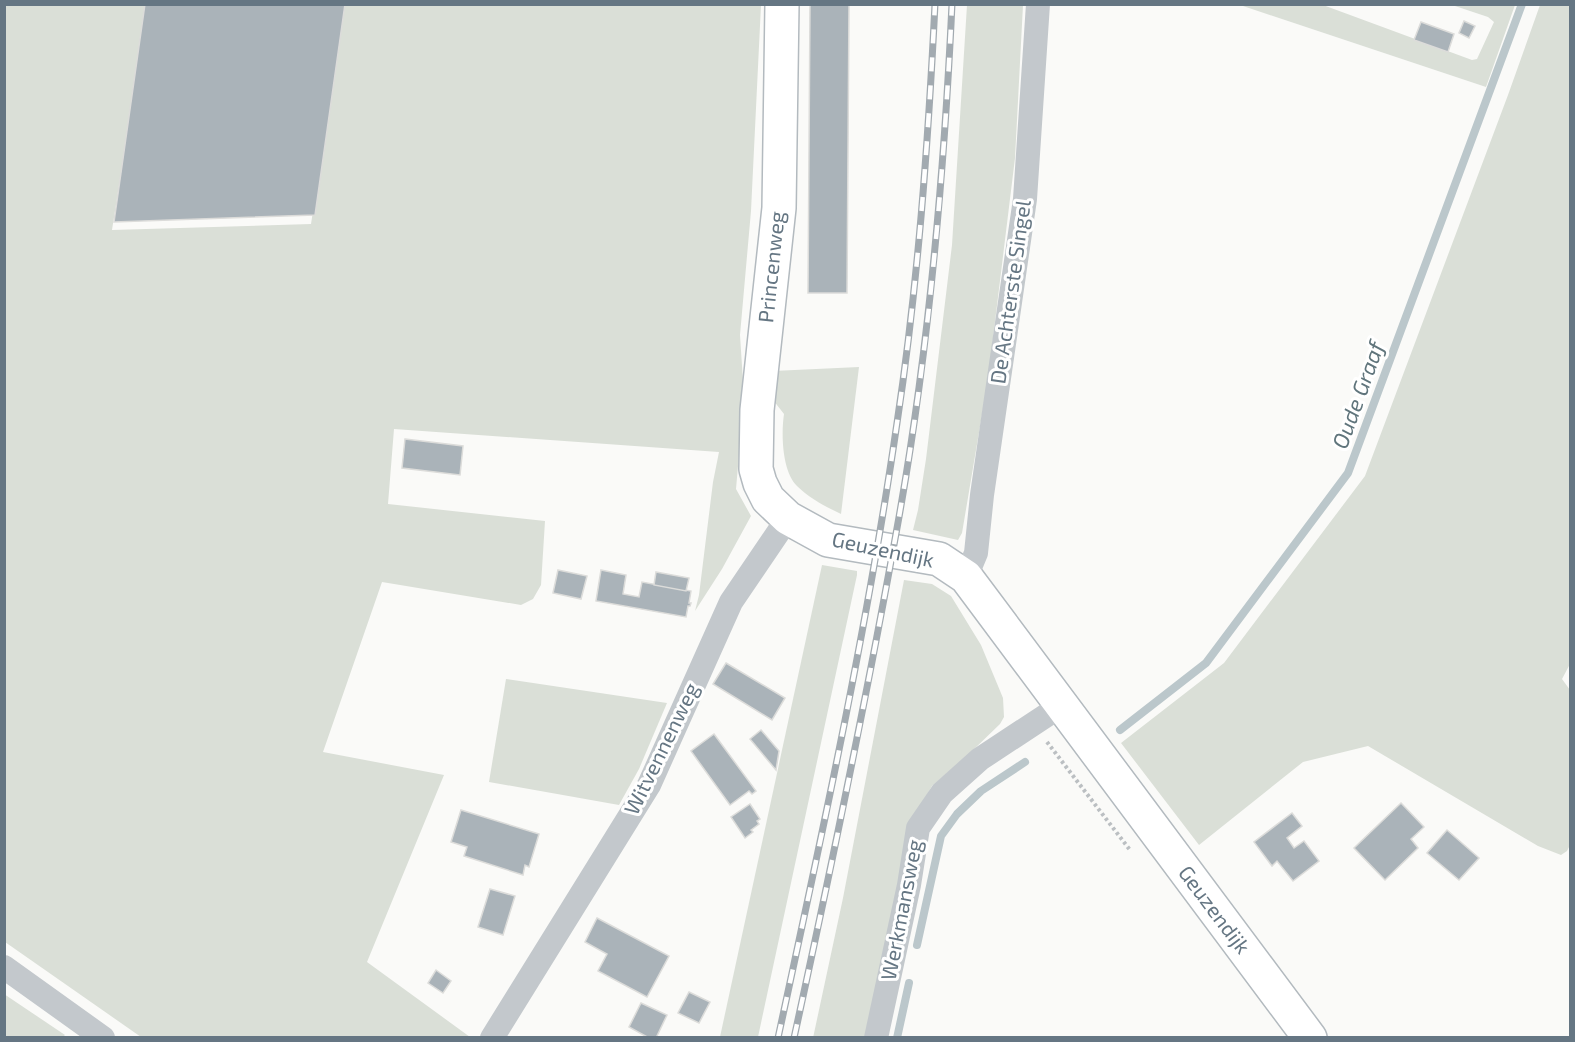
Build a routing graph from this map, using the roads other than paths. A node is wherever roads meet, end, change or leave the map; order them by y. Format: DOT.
graph roads {
  1 [pos="782,4"];
  2 [pos="1038,4"];
  3 [pos="788,518"];
  4 [pos="966,576"];
  5 [pos="1062,705"];
  6 [pos="4,967"];
  7 [pos="104,1038"];
  8 [pos="492,1038"];
  9 [pos="876,1038"];
  10 [pos="1310,1038"];
  1 -- 3 [label="main road, Princenweg"];
  2 -- 4 [label="street, De Achterste Singel"];
  3 -- 4 [label="main road, Geuzendijk"];
  3 -- 8 [label="street, Witvennenweg"];
  4 -- 5 [label="main road, Geuzendijk"];
  5 -- 9 [label="street, Werkmansweg"];
  5 -- 10 [label="main road, Geuzendijk"];
  6 -- 7 [label="street"];
}
